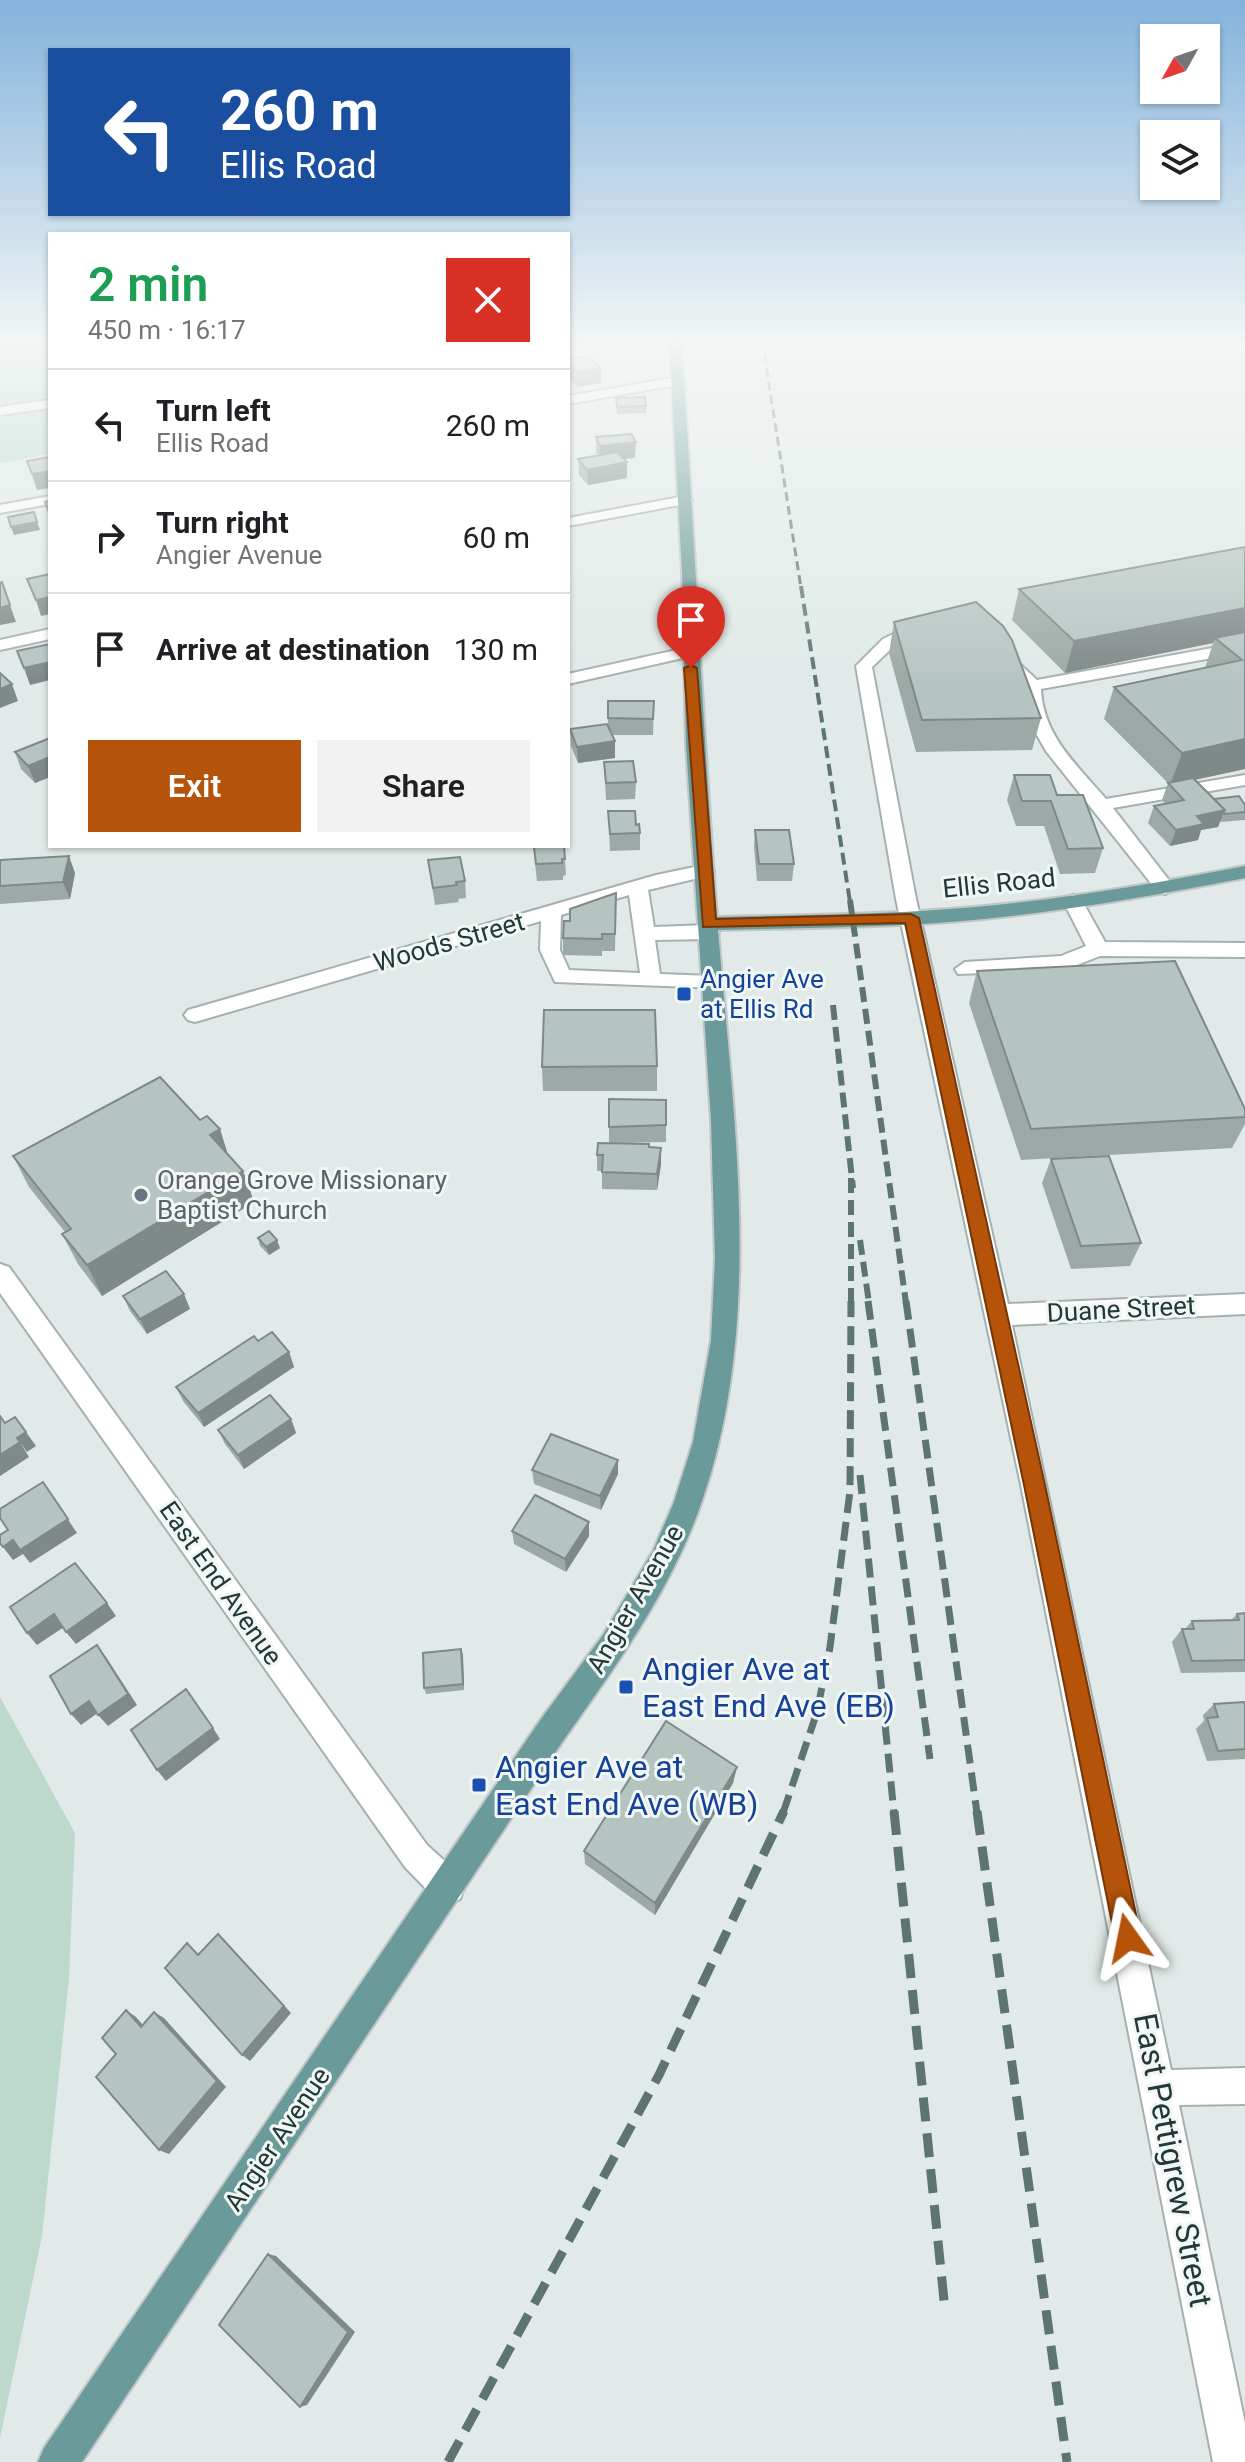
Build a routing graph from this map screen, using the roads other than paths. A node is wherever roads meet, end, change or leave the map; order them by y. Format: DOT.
graph roads {
  1 [pos="682,455"];
  2 [pos="48,500"];
  3 [pos="685,500"];
  4 [pos="0,509"];
  5 [pos="570,522"];
  6 [pos="933,625"];
  7 [pos="48,634"];
  8 [pos="0,645"];
  9 [pos="991,645"];
  10 [pos="1245,647"];
  11 [pos="690,652"];
  12 [pos="570,679"];
  13 [pos="1033,686"];
  14 [pos="1245,780"];
  15 [pos="1102,805"];
  16 [pos="704,871"];
  17 [pos="1245,872"];
  18 [pos="638,887"];
  19 [pos="1165,888"];
  20 [pos="1073,901"];
  21 [pos="551,912"];
  22 [pos="911,918"];
  23 [pos="709,928"];
  24 [pos="644,934"];
  25 [pos="1098,949"];
  26 [pos="1245,950"];
  27 [pos="965,969"];
  28 [pos="651,980"];
  29 [pos="713,983"];
  30 [pos="195,1015"];
  31 [pos="0,1274"];
  32 [pos="1245,1304"];
  33 [pos="997,1315"];
  34 [pos="448,1887"];
  35 [pos="1245,2086"];
  36 [pos="1159,2088"];
  37 [pos="58,2462"];
  38 [pos="1233,2462"];
  1 -- 3 [label="main road, Angier Avenue"];
  2 -- 4 [label="street"];
  3 -- 5 [label="street"];
  3 -- 11 [label="main road, Angier Avenue"];
  6 -- 22 [label="street, East Pettigrew Street"];
  7 -- 8 [label="street"];
  9 -- 13 [label="street"];
  10 -- 13 [label="street"];
  11 -- 12 [label="street"];
  11 -- 16 [label="main road, Angier Avenue"];
  13 -- 15 [label="street"];
  14 -- 15 [label="street"];
  15 -- 19 [label="street"];
  16 -- 18 [label="street, Woods Street"];
  16 -- 23 [label="main road, Angier Avenue"];
  17 -- 19 [label="main road, Ellis Road"];
  18 -- 21 [label="street, Woods Street"];
  18 -- 24 [label="street"];
  19 -- 20 [label="main road, Ellis Road"];
  20 -- 22 [label="main road, Ellis Road"];
  20 -- 25 [label="street"];
  21 -- 28 [label="street"];
  21 -- 30 [label="street, Woods Street"];
  22 -- 23 [label="main road, Ellis Road"];
  22 -- 33 [label="street, East Pettigrew Street"];
  23 -- 24 [label="street"];
  23 -- 29 [label="main road, Angier Avenue"];
  24 -- 28 [label="street"];
  25 -- 26 [label="street"];
  25 -- 27 [label="street"];
  28 -- 29 [label="street"];
  29 -- 34 [label="main road, Angier Avenue"];
  31 -- 34 [label="street, East End Avenue"];
  32 -- 33 [label="street, Duane Street"];
  33 -- 36 [label="street, East Pettigrew Street"];
  34 -- 37 [label="main road, Angier Avenue"];
  35 -- 36 [label="street"];
  36 -- 38 [label="street, East Pettigrew Street"];
}
